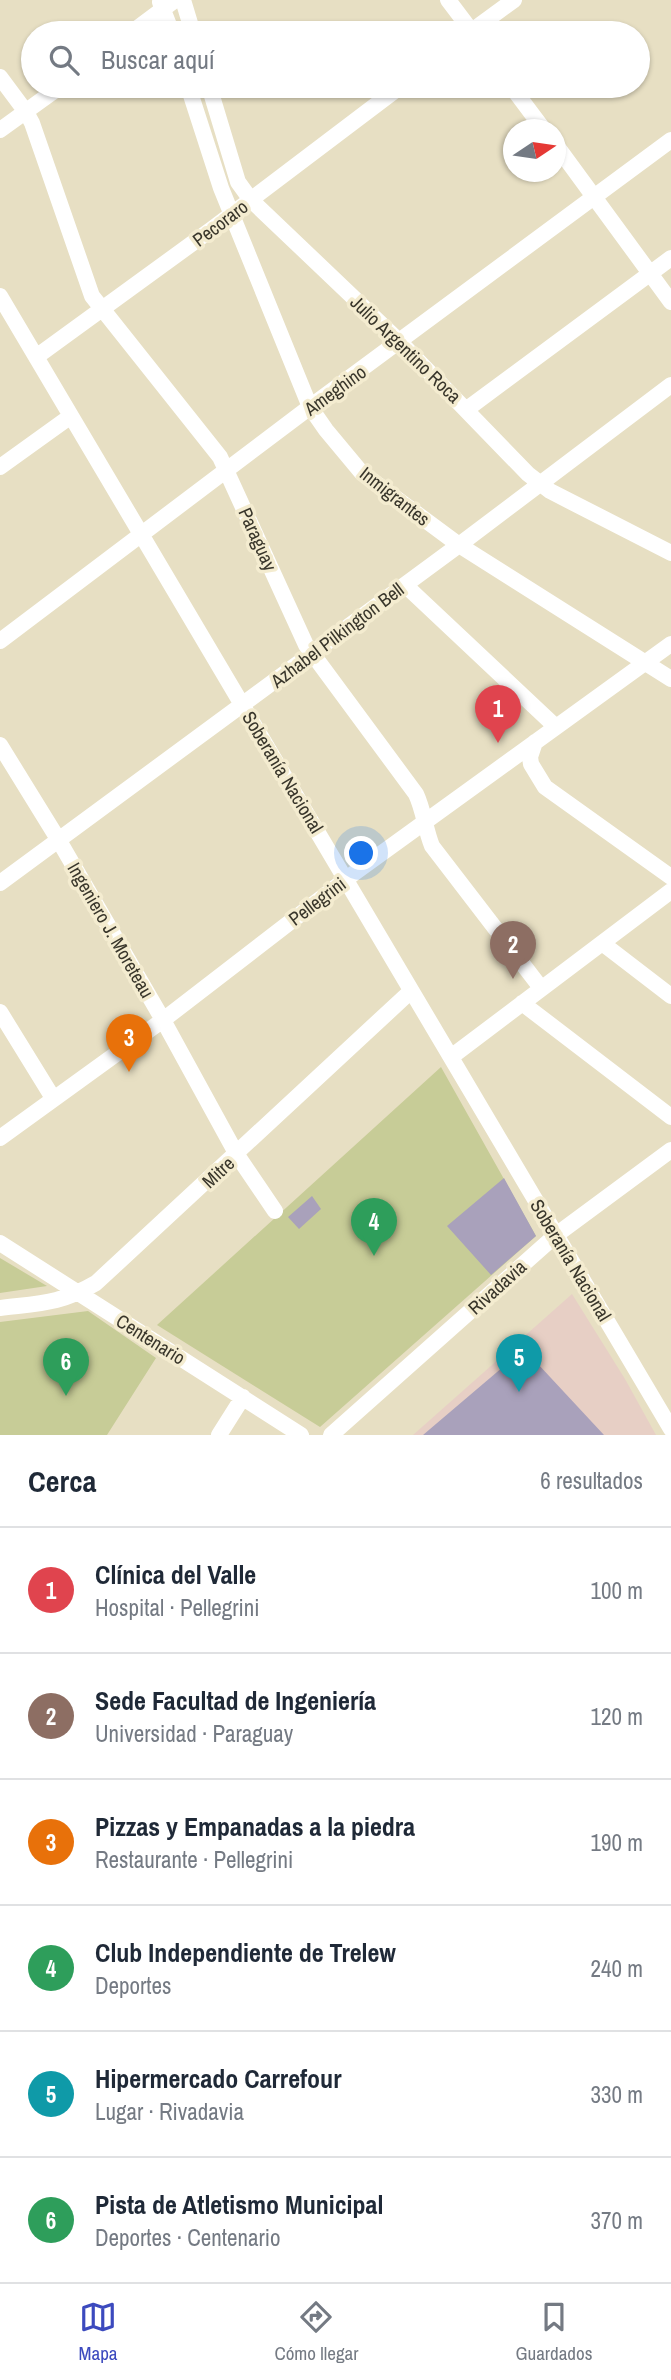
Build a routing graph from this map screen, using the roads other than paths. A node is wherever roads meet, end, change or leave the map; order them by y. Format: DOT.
graph roads {
  1 [pos="183,0"];
  2 [pos="448,0"];
  3 [pos="514,0"];
  4 [pos="166,3"];
  5 [pos="145,21"];
  6 [pos="170,21"];
  7 [pos="189,21"];
  8 [pos="463,21"];
  9 [pos="487,21"];
  10 [pos="0,77"];
  11 [pos="45,98"];
  12 [pos="192,98"];
  13 [pos="213,98"];
  14 [pos="385,98"];
  15 [pos="520,98"];
  16 [pos="26,112"];
  17 [pos="536,119"];
  18 [pos="0,130"];
  19 [pos="671,140"];
  20 [pos="566,160"];
  21 [pos="594,198"];
  22 [pos="251,200"];
  23 [pos="233,213"];
  24 [pos="671,258"];
  25 [pos="650,274"];
  26 [pos="0,296"];
  27 [pos="671,302"];
  28 [pos="102,308"];
  29 [pos="400,342"];
  30 [pos="36,357"];
  31 [pos="671,385"];
  32 [pos="310,407"];
  33 [pos="467,409"];
  34 [pos="71,415"];
  35 [pos="0,467"];
  36 [pos="228,470"];
  37 [pos="540,484"];
  38 [pos="141,534"];
  39 [pos="459,545"];
  40 [pos="671,553"];
  41 [pos="405,585"];
  42 [pos="0,641"];
  43 [pos="671,644"];
  44 [pos="312,654"];
  45 [pos="646,663"];
  46 [pos="671,679"];
  47 [pos="243,705"];
  48 [pos="556,727"];
  49 [pos="535,742"];
  50 [pos="0,745"];
  51 [pos="425,821"];
  52 [pos="58,839"];
  53 [pos="671,877"];
  54 [pos="346,879"];
  55 [pos="0,883"];
  56 [pos="671,891"];
  57 [pos="601,943"];
  58 [pos="541,988"];
  59 [pos="411,991"];
  60 [pos="671,996"];
  61 [pos="522,1003"];
  62 [pos="0,1012"];
  63 [pos="163,1020"];
  64 [pos="451,1057"];
  65 [pos="53,1098"];
  66 [pos="671,1117"];
  67 [pos="0,1139"];
  68 [pos="671,1150"];
  69 [pos="237,1155"];
  70 [pos="275,1210"];
  71 [pos="556,1235"];
  72 [pos="0,1243"];
  73 [pos="78,1293"];
  74 [pos="0,1308"];
  75 [pos="671,1395"];
  76 [pos="243,1397"];
  77 [pos="657,1406"];
  78 [pos="671,1429"];
  79 [pos="219,1435"];
  80 [pos="302,1435"];
  81 [pos="331,1435"];
  1 -- 7 [label="street"];
  2 -- 8 [label="street"];
  3 -- 9 [label="street"];
  4 -- 5 [label="street"];
  4 -- 6 [label="street"];
  10 -- 16 [label="street, Paraguay"];
  11 -- 16 [label="street"];
  12 -- 23 [label="street"];
  13 -- 22 [label="street, Julio Argentino Roca"];
  14 -- 22 [label="street, Pecoraro"];
  15 -- 17 [label="street"];
  16 -- 18 [label="street"];
  16 -- 28 [label="street, Paraguay"];
  19 -- 21 [label="street, Ameghino"];
  20 -- 21 [label="street"];
  21 -- 25 [label="street"];
  21 -- 29 [label="street, Ameghino"];
  22 -- 23 [label="street, Pecoraro"];
  22 -- 29 [label="street, Julio Argentino Roca"];
  23 -- 28 [label="street, Pecoraro"];
  23 -- 32 [label="street, Inmigrantes"];
  24 -- 25 [label="street"];
  25 -- 27 [label="street"];
  25 -- 33 [label="street"];
  26 -- 30 [label="street, Soberanía Nacional"];
  28 -- 30 [label="street, Pecoraro"];
  28 -- 36 [label="street, Paraguay"];
  29 -- 32 [label="street, Ameghino"];
  29 -- 33 [label="street, Julio Argentino Roca"];
  30 -- 34 [label="street, Soberanía Nacional"];
  31 -- 37 [label="street, Azhabel Pilkington Bell"];
  32 -- 36 [label="street, Ameghino"];
  32 -- 39 [label="street, Inmigrantes"];
  33 -- 37 [label="street, Julio Argentino Roca"];
  34 -- 35 [label="street"];
  34 -- 38 [label="street, Soberanía Nacional"];
  36 -- 38 [label="street, Ameghino"];
  36 -- 44 [label="street, Paraguay"];
  37 -- 39 [label="street, Azhabel Pilkington Bell"];
  37 -- 40 [label="street, Julio Argentino Roca"];
  38 -- 42 [label="street, Ameghino"];
  38 -- 47 [label="street, Soberanía Nacional"];
  39 -- 41 [label="street, Azhabel Pilkington Bell"];
  39 -- 45 [label="street, Inmigrantes"];
  41 -- 44 [label="street, Azhabel Pilkington Bell"];
  41 -- 48 [label="street"];
  43 -- 45 [label="street, Pellegrini"];
  44 -- 47 [label="street, Azhabel Pilkington Bell"];
  44 -- 51 [label="street, Paraguay"];
  45 -- 46 [label="street, Inmigrantes"];
  45 -- 48 [label="street, Pellegrini"];
  47 -- 52 [label="street, Azhabel Pilkington Bell"];
  47 -- 54 [label="street, Soberanía Nacional"];
  48 -- 49 [label="street, Pellegrini"];
  49 -- 51 [label="street, Pellegrini"];
  49 -- 53 [label="street"];
  50 -- 52 [label="street, Ingeniero J. Moreteau"];
  51 -- 54 [label="street, Pellegrini"];
  51 -- 58 [label="street, Paraguay"];
  52 -- 55 [label="street, Azhabel Pilkington Bell"];
  52 -- 63 [label="street, Ingeniero J. Moreteau"];
  54 -- 59 [label="street, Soberanía Nacional"];
  54 -- 63 [label="street, Pellegrini"];
  56 -- 57 [label="street"];
  57 -- 58 [label="street"];
  57 -- 60 [label="street"];
  58 -- 61 [label="street"];
  59 -- 64 [label="street, Soberanía Nacional"];
  59 -- 69 [label="street, Mitre"];
  61 -- 64 [label="street"];
  61 -- 66 [label="street"];
  62 -- 65 [label="street"];
  63 -- 65 [label="street, Pellegrini"];
  63 -- 69 [label="street, Ingeniero J. Moreteau"];
  64 -- 71 [label="street, Soberanía Nacional"];
  65 -- 67 [label="street, Pellegrini"];
  68 -- 71 [label="street, Rivadavia"];
  69 -- 70 [label="street, Ingeniero J. Moreteau"];
  69 -- 73 [label="street, Mitre"];
  71 -- 77 [label="street, Soberanía Nacional"];
  71 -- 81 [label="street, Rivadavia"];
  72 -- 73 [label="street, Centenario"];
  73 -- 74 [label="street, Mitre"];
  73 -- 76 [label="street, Centenario"];
  75 -- 77 [label="street"];
  76 -- 79 [label="street"];
  76 -- 80 [label="street, Centenario"];
  77 -- 78 [label="street, Soberanía Nacional"];
}
